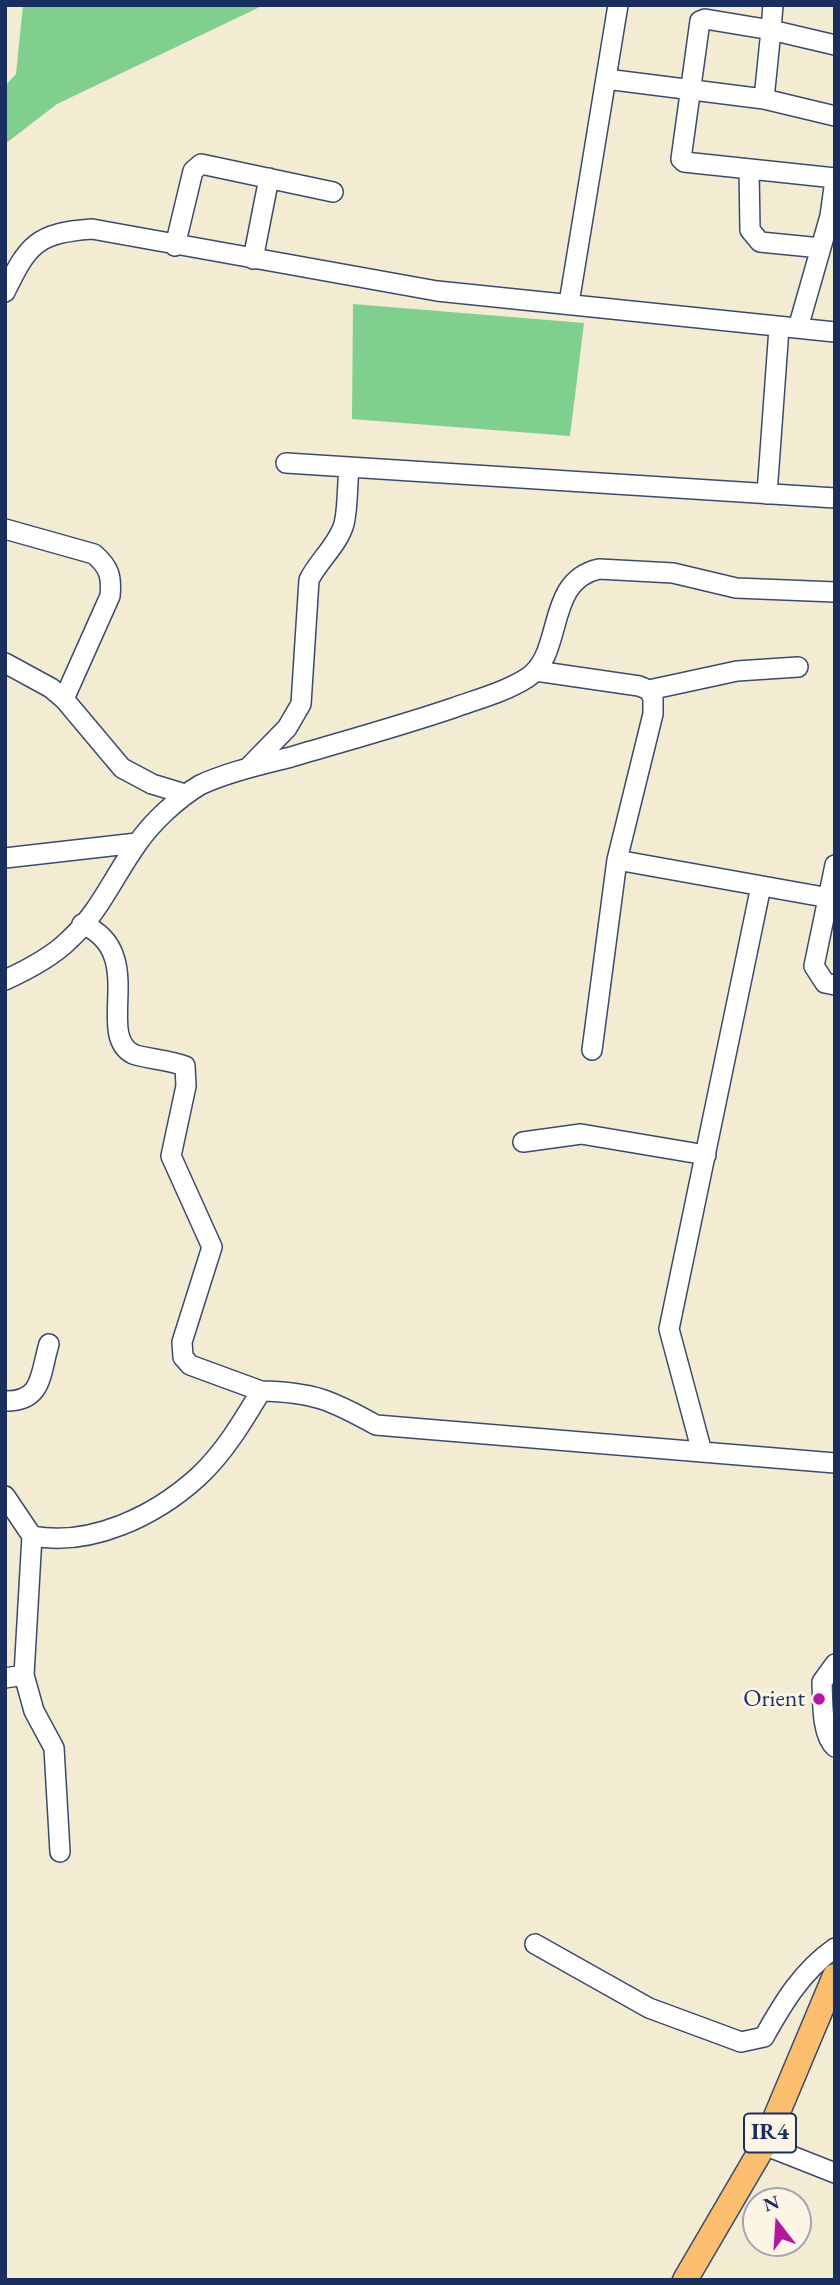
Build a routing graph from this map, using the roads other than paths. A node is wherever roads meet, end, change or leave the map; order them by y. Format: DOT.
graph roads {
  1 [pos="618,5"];
  2 [pos="773,5"];
  3 [pos="771,30"];
  4 [pos="835,45"];
  5 [pos="606,79"];
  6 [pos="690,90"];
  7 [pos="764,99"];
  8 [pos="835,116"];
  9 [pos="749,169"];
  10 [pos="269,178"];
  11 [pos="835,179"];
  12 [pos="333,191"];
  13 [pos="175,246"];
  14 [pos="821,248"];
  15 [pos="253,259"];
  16 [pos="5,292"];
  17 [pos="569,303"];
  18 [pos="789,328"];
  19 [pos="835,332"];
  20 [pos="286,463"];
  21 [pos="349,469"];
  22 [pos="767,494"];
  23 [pos="835,498"];
  24 [pos="5,529"];
  25 [pos="835,592"];
  26 [pos="5,663"];
  27 [pos="797,667"];
  28 [pos="536,671"];
  29 [pos="649,690"];
  30 [pos="64,699"];
  31 [pos="247,769"];
  32 [pos="185,794"];
  33 [pos="137,843"];
  34 [pos="5,858"];
  35 [pos="617,860"];
  36 [pos="835,864"];
  37 [pos="761,886"];
  38 [pos="831,899"];
  39 [pos="82,924"];
  40 [pos="5,979"];
  41 [pos="835,985"];
  42 [pos="592,1049"];
  43 [pos="523,1142"];
  44 [pos="706,1155"];
  45 [pos="49,1343"];
  46 [pos="261,1391"];
  47 [pos="5,1401"];
  48 [pos="702,1452"];
  49 [pos="835,1463"];
  50 [pos="5,1496"];
  51 [pos="32,1536"];
  52 [pos="835,1664"];
  53 [pos="15,1676"];
  54 [pos="835,1747"];
  55 [pos="60,1852"];
  56 [pos="535,1944"];
  57 [pos="835,1948"];
  58 [pos="835,1976"];
  59 [pos="764,2145"];
  60 [pos="835,2173"];
  61 [pos="685,2280"];
  1 -- 5 [label="street"];
  2 -- 3 [label="street"];
  3 -- 4 [label="street"];
  3 -- 6 [label="street"];
  3 -- 7 [label="street"];
  5 -- 6 [label="street"];
  5 -- 17 [label="street"];
  6 -- 7 [label="street"];
  6 -- 9 [label="street"];
  7 -- 8 [label="street"];
  9 -- 11 [label="street"];
  9 -- 14 [label="street"];
  10 -- 12 [label="street"];
  10 -- 13 [label="street"];
  10 -- 15 [label="street"];
  11 -- 14 [label="street"];
  13 -- 15 [label="street"];
  13 -- 16 [label="street"];
  14 -- 18 [label="street"];
  15 -- 17 [label="street"];
  17 -- 18 [label="street"];
  18 -- 19 [label="street"];
  18 -- 22 [label="street"];
  20 -- 21 [label="street"];
  21 -- 22 [label="street"];
  21 -- 31 [label="street"];
  22 -- 23 [label="street"];
  24 -- 30 [label="street"];
  25 -- 28 [label="street"];
  26 -- 30 [label="street"];
  27 -- 29 [label="street"];
  28 -- 29 [label="street"];
  28 -- 31 [label="street"];
  29 -- 35 [label="street"];
  30 -- 32 [label="street"];
  31 -- 32 [label="street"];
  32 -- 33 [label="street"];
  33 -- 34 [label="street"];
  33 -- 39 [label="street"];
  35 -- 37 [label="street"];
  35 -- 42 [label="street"];
  36 -- 38 [label="street"];
  37 -- 38 [label="street"];
  37 -- 44 [label="street"];
  38 -- 41 [label="street"];
  39 -- 40 [label="street"];
  39 -- 46 [label="street"];
  43 -- 44 [label="street"];
  44 -- 48 [label="street"];
  45 -- 47 [label="street"];
  46 -- 48 [label="street"];
  46 -- 51 [label="street"];
  48 -- 49 [label="street"];
  50 -- 51 [label="street"];
  51 -- 53 [label="street"];
  52 -- 54 [label="street"];
  53 -- 55 [label="street"];
  56 -- 57 [label="street"];
  58 -- 59 [label="main road, IR4"];
  59 -- 60 [label="street"];
  59 -- 61 [label="main road, IR4"];
}
